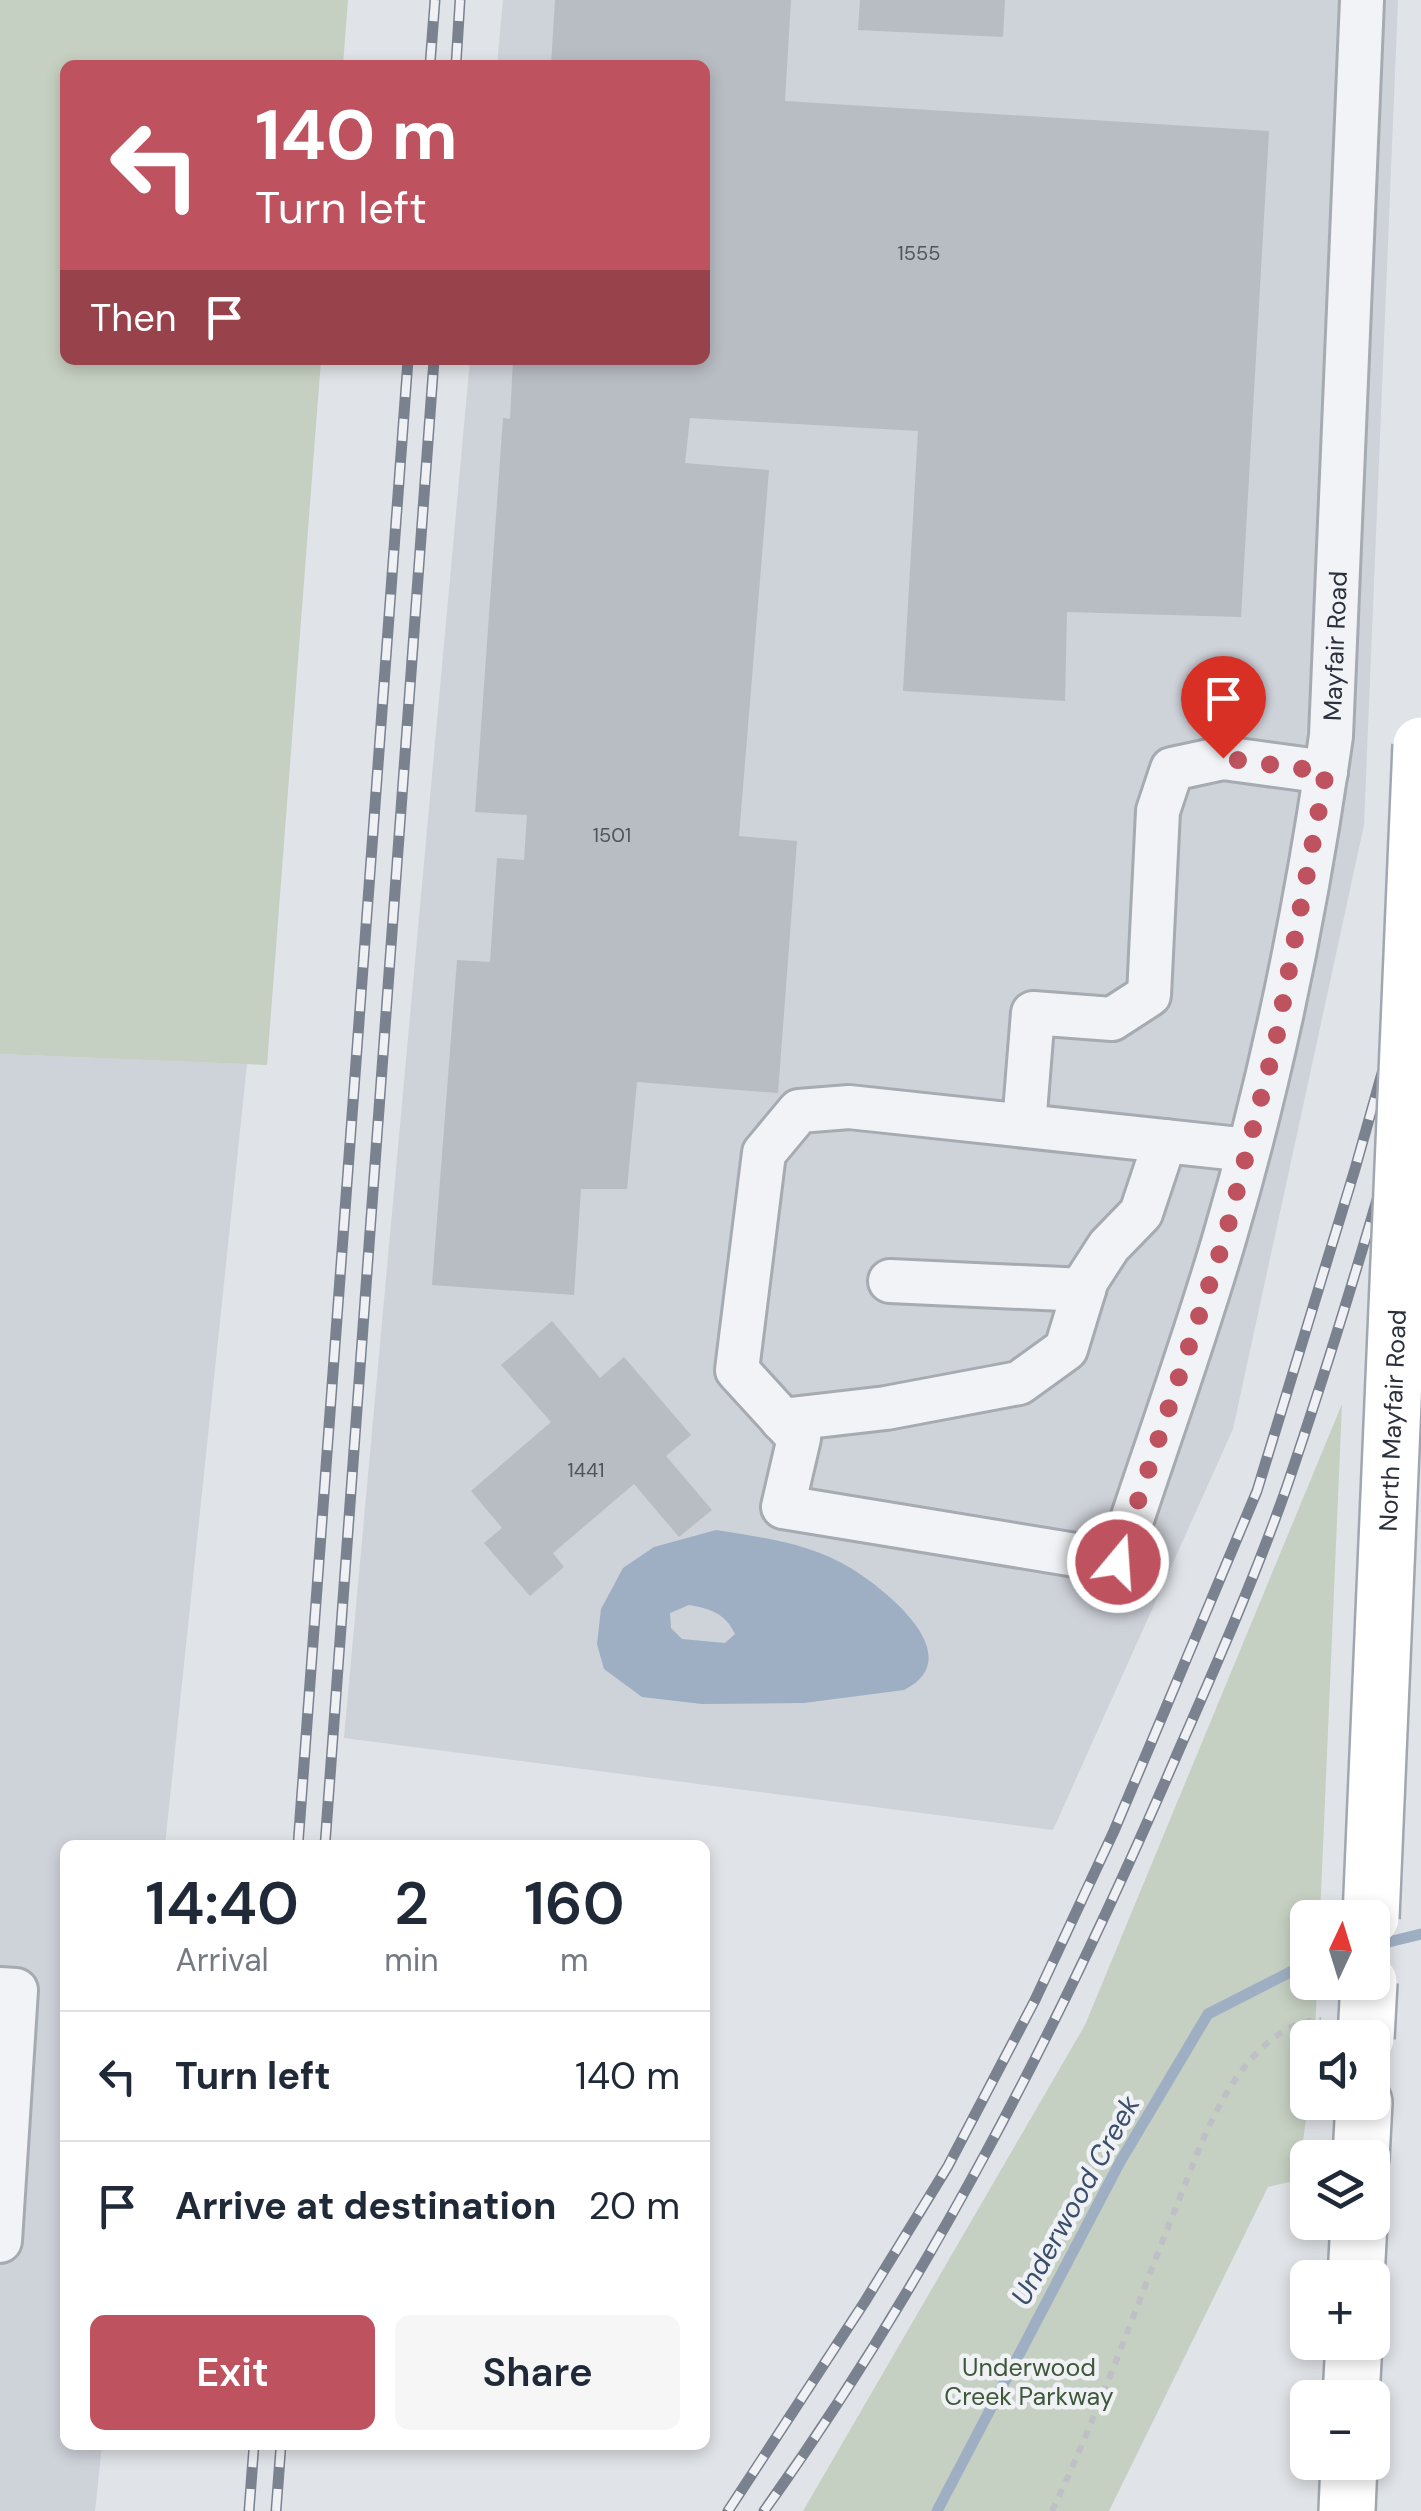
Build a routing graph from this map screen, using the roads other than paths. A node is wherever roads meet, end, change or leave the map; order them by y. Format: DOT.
graph roads {
  1 [pos="1362,0"];
  2 [pos="1421,745"];
  3 [pos="1326,772"];
  4 [pos="1024,1126"];
  5 [pos="1165,1140"];
  6 [pos="1248,1150"];
  7 [pos="890,1281"];
  8 [pos="1084,1290"];
  9 [pos="782,1420"];
  10 [pos="1373,1900"];
  11 [pos="0,1989"];
  12 [pos="0,2242"];
  1 -- 3 [label="street, Mayfair Road"];
  2 -- 10 [label="main road, North Mayfair Road, bridge"];
  3 -- 4 [label="street"];
  3 -- 6 [label="street, Mayfair Road"];
  4 -- 5 [label="street"];
  4 -- 9 [label="street"];
  5 -- 6 [label="street"];
  5 -- 8 [label="street"];
  6 -- 9 [label="street, Mayfair Road"];
  7 -- 8 [label="street"];
  8 -- 9 [label="street"];
  11 -- 12 [label="street"];
}
